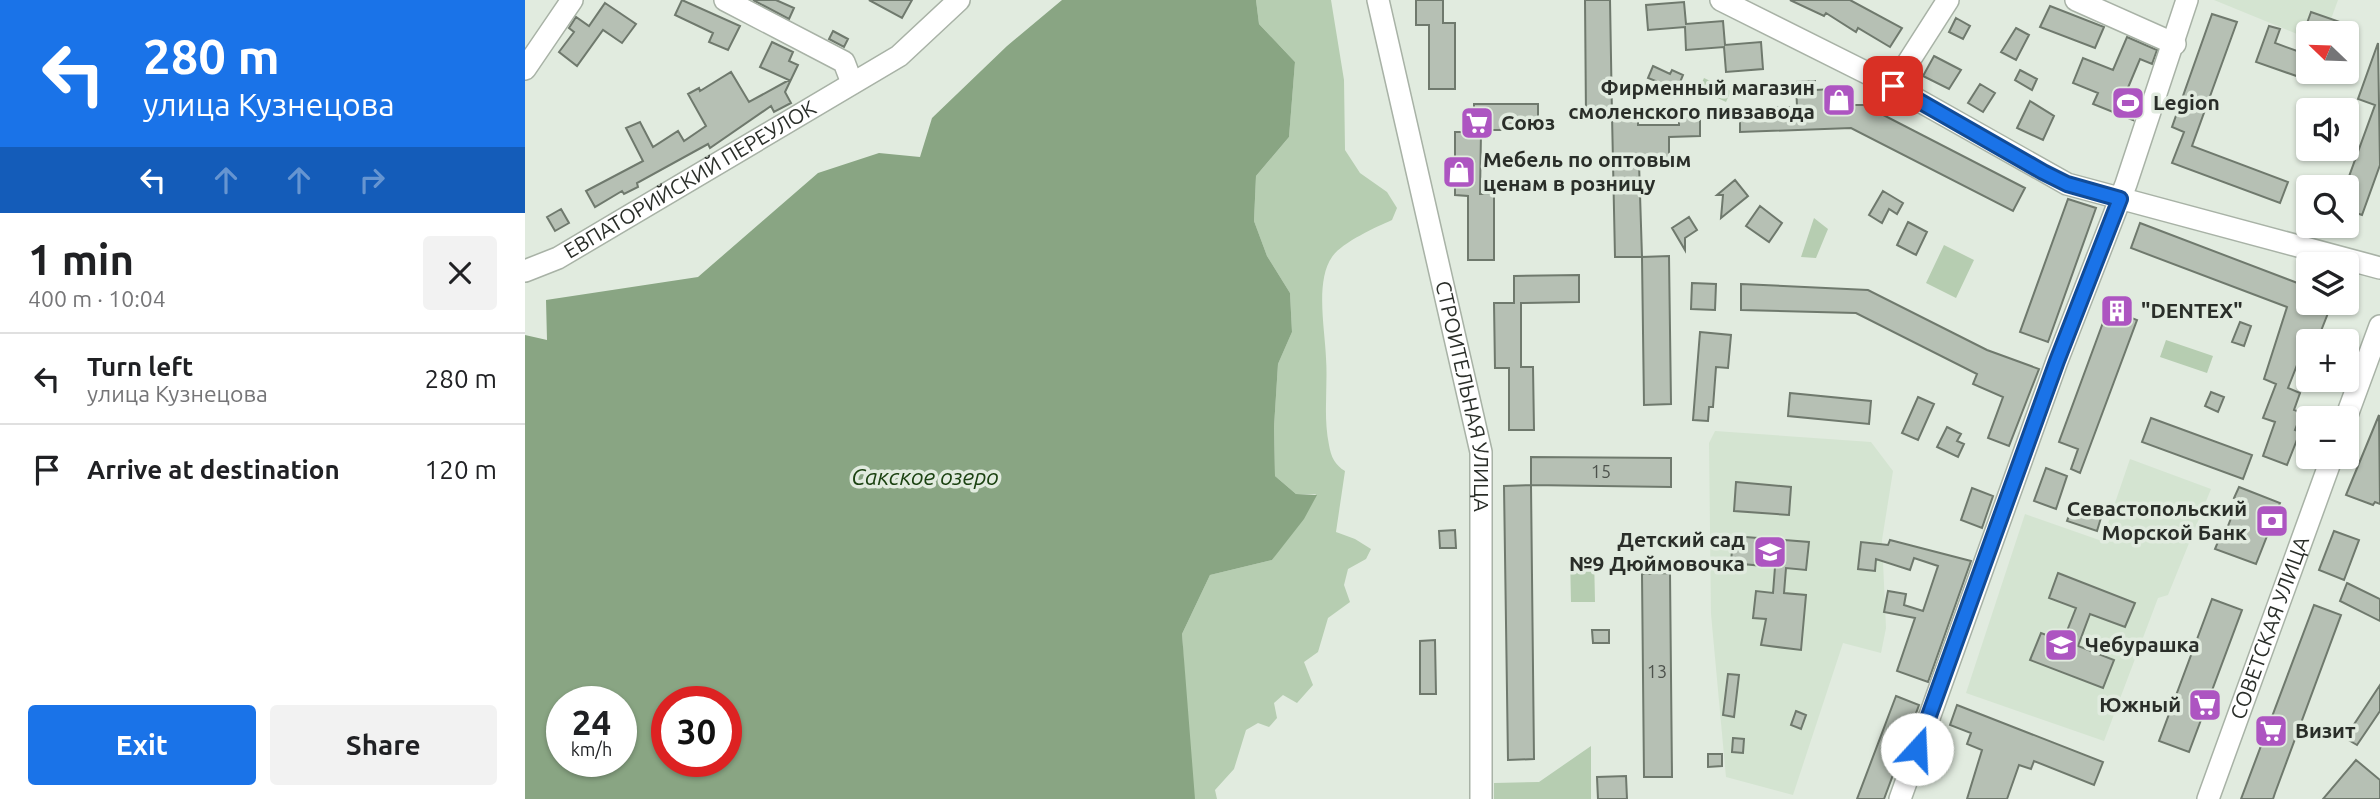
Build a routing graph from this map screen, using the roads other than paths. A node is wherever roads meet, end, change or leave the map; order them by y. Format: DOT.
graph roads {
  1 [pos="725,0"];
  2 [pos="959,0"];
  3 [pos="1378,0"];
  4 [pos="1721,0"];
  5 [pos="1948,0"];
  6 [pos="2076,0"];
  7 [pos="2187,0"];
  8 [pos="568,2"];
  9 [pos="2175,44"];
  10 [pos="525,69"];
  11 [pos="852,83"];
  12 [pos="1893,86"];
  13 [pos="2120,199"];
  14 [pos="2380,268"];
  15 [pos="525,271"];
  16 [pos="2380,326"];
  17 [pos="2350,406"];
  18 [pos="2328,469"];
  19 [pos="1481,799"];
  20 [pos="1900,799"];
  21 [pos="2208,799"];
  1 -- 11 [label="street"];
  2 -- 11 [label="street, ЕВПАТОРИЙСКИЙ ПЕРЕУЛОК"];
  3 -- 19 [label="street, СТРОИТЕЛЬНАЯ УЛИЦА"];
  4 -- 12 [label="street"];
  5 -- 12 [label="street"];
  6 -- 9 [label="street"];
  7 -- 9 [label="street"];
  8 -- 10 [label="street"];
  9 -- 13 [label="street"];
  11 -- 15 [label="street, ЕВПАТОРИЙСКИЙ ПЕРЕУЛОК"];
  12 -- 13 [label="street"];
  13 -- 14 [label="street"];
  13 -- 20 [label="street"];
  16 -- 17 [label="street"];
  18 -- 21 [label="street, СОВЕТСКАЯ УЛИЦА"];
}
